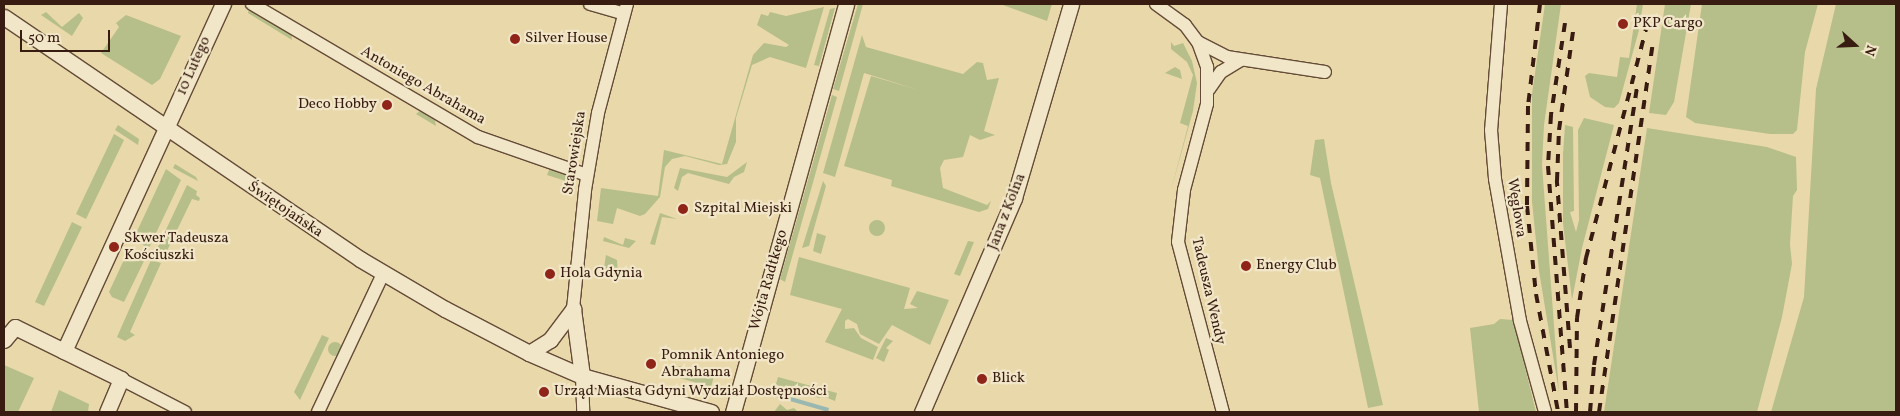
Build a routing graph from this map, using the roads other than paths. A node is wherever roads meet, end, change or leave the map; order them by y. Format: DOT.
graph roads {
  1 [pos="223,4"];
  2 [pos="252,4"];
  3 [pos="590,4"];
  4 [pos="846,4"];
  5 [pos="1071,4"];
  6 [pos="1156,4"];
  7 [pos="1501,4"];
  8 [pos="625,9"];
  9 [pos="4,17"];
  10 [pos="1198,42"];
  11 [pos="1241,60"];
  12 [pos="1325,72"];
  13 [pos="1208,89"];
  14 [pos="166,129"];
  15 [pos="587,175"];
  16 [pos="383,274"];
  17 [pos="573,310"];
  18 [pos="4,340"];
  19 [pos="64,351"];
  20 [pos="529,353"];
  21 [pos="582,376"];
  22 [pos="121,379"];
  23 [pos="107,412"];
  24 [pos="184,412"];
  25 [pos="318,412"];
  26 [pos="583,412"];
  27 [pos="711,412"];
  28 [pos="733,412"];
  29 [pos="922,412"];
  30 [pos="1223,412"];
  31 [pos="1545,412"];
  1 -- 14 [label="street, 10 Lutego"];
  2 -- 15 [label="street, Antoniego Abrahama"];
  3 -- 8 [label="street"];
  4 -- 28 [label="street, Wójta Radtkego"];
  5 -- 29 [label="street, Jana z Kolna"];
  6 -- 10 [label="street, Tadeusza Wendy"];
  7 -- 31 [label="street, Węglowa"];
  8 -- 15 [label="street, Starowiejska"];
  9 -- 14 [label="street, Świętojańska"];
  10 -- 11 [label="street, Tadeusza Wendy"];
  10 -- 13 [label="street, Tadeusza Wendy"];
  11 -- 12 [label="street, Tadeusza Wendy"];
  11 -- 13 [label="street"];
  13 -- 30 [label="street, Tadeusza Wendy"];
  14 -- 16 [label="street, Świętojańska"];
  14 -- 19 [label="street"];
  15 -- 17 [label="street, Starowiejska"];
  16 -- 20 [label="street, Świętojańska"];
  16 -- 25 [label="street"];
  17 -- 20 [label="street"];
  17 -- 21 [label="street"];
  18 -- 19 [label="street"];
  19 -- 22 [label="street"];
  20 -- 21 [label="street, Świętojańska"];
  21 -- 26 [label="street"];
  21 -- 27 [label="street, Świętojańska"];
  22 -- 23 [label="street"];
  22 -- 24 [label="street"];
}
